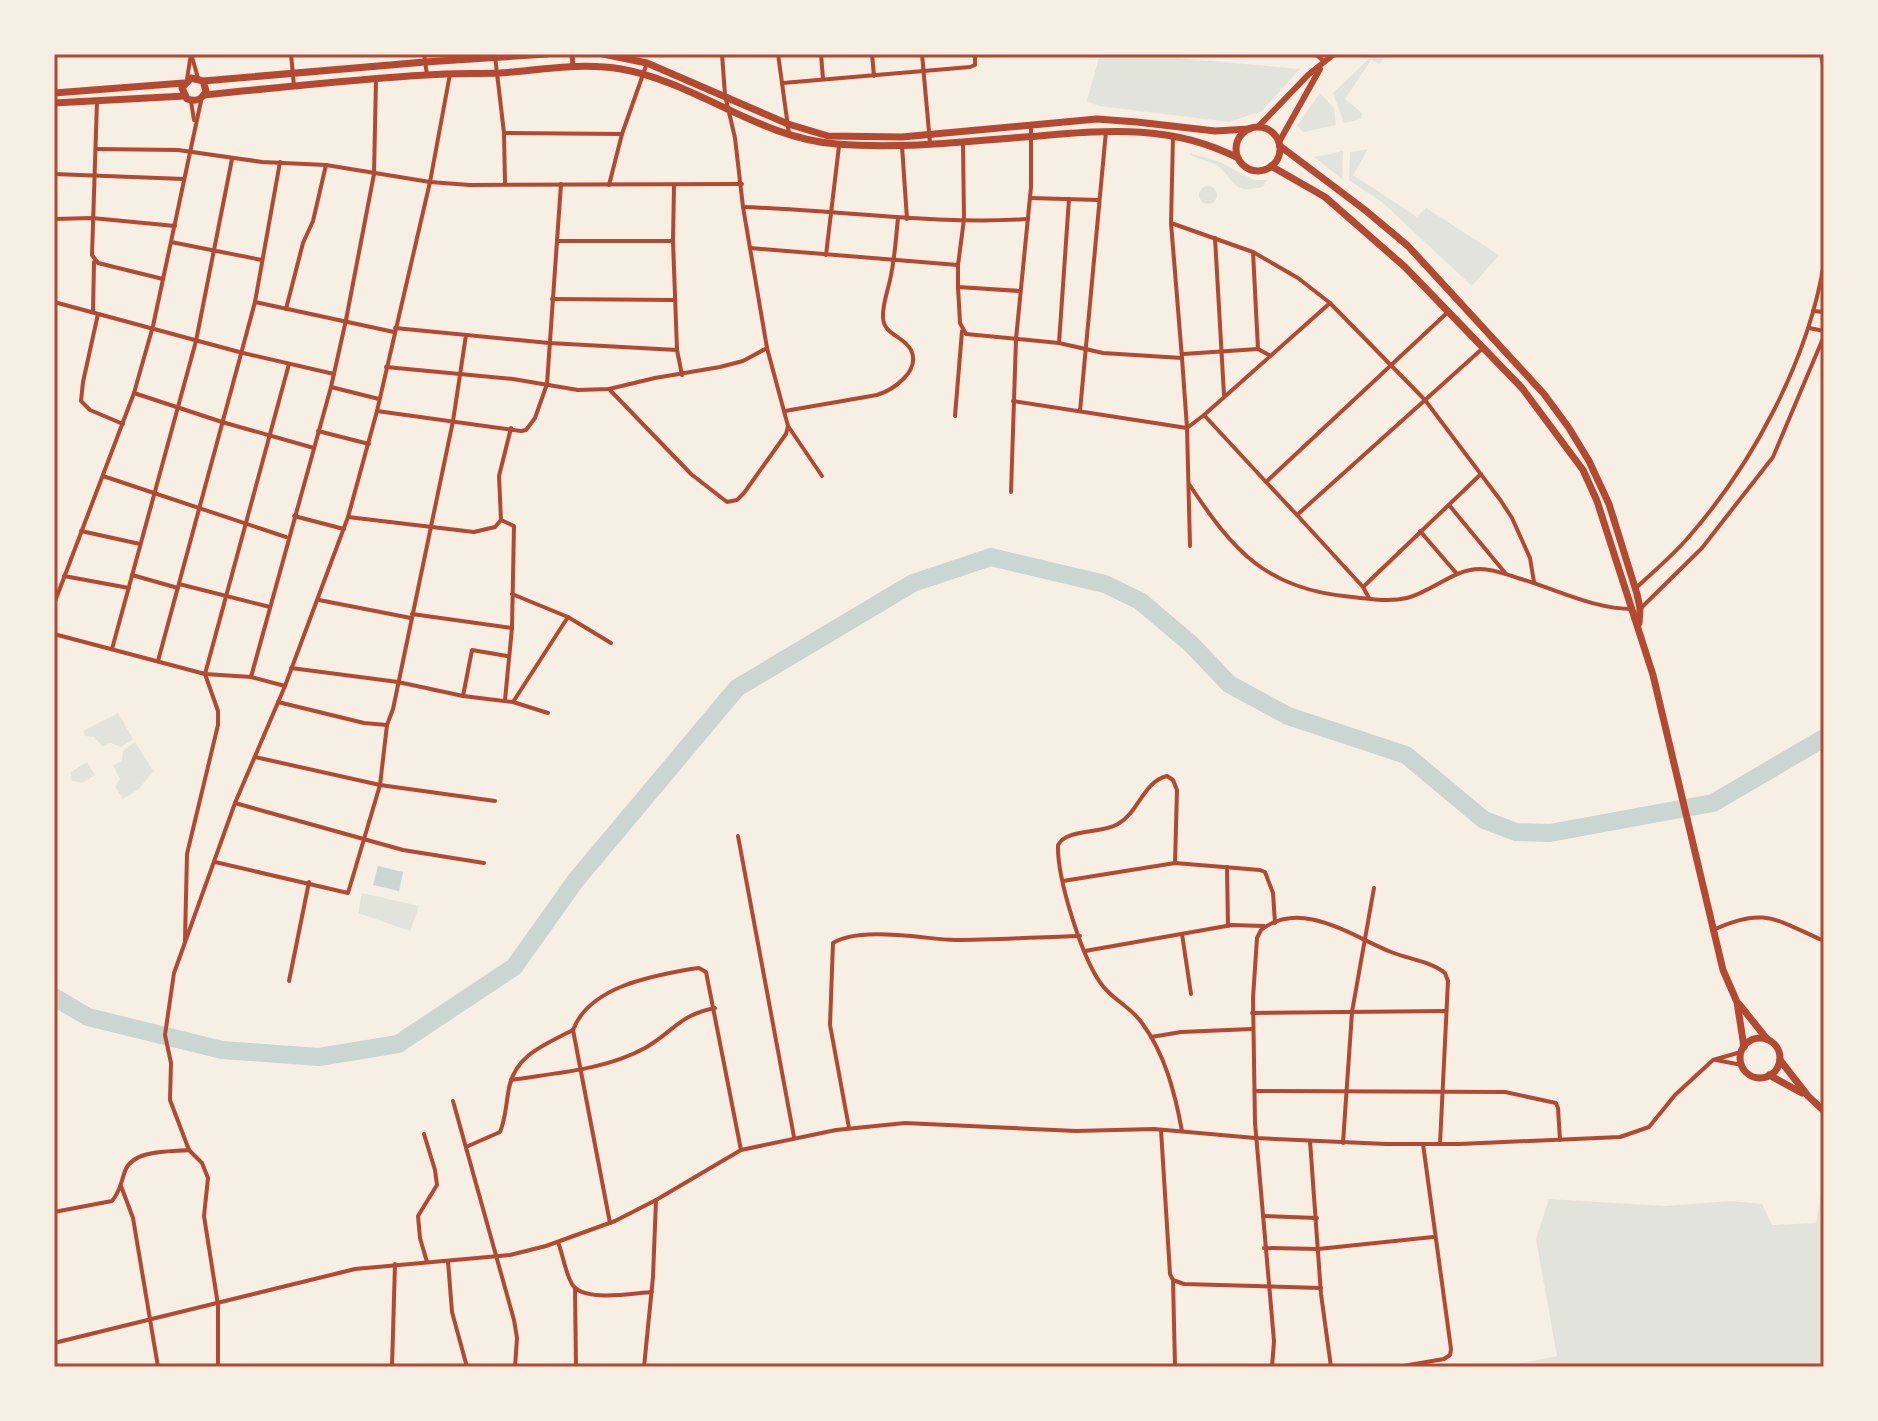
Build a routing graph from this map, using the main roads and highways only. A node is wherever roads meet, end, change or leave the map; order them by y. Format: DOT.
graph roads {
  1 [pos="547,54"];
  2 [pos="603,54"];
  3 [pos="1334,54"];
  4 [pos="495,56"];
  5 [pos="424,58"];
  6 [pos="1323,64"];
  7 [pos="201,80"];
  8 [pos="185,81"];
  9 [pos="54,93"];
  10 [pos="203,96"];
  11 [pos="188,98"];
  12 [pos="54,103"];
  13 [pos="1254,128"];
  14 [pos="930,139"];
  15 [pos="1279,144"];
  16 [pos="1238,158"];
  17 [pos="1271,166"];
  18 [pos="1639,625"];
  19 [pos="1737,1002"];
  20 [pos="1767,1039"];
  21 [pos="1743,1049"];
  22 [pos="1780,1060"];
  23 [pos="1769,1075"];
  24 [pos="1808,1096"];
  25 [pos="1824,1111"];
  1 -- 4 [label="main road"];
  2 -- 14 [label="main road"];
  3 -- 6 [label="main road"];
  4 -- 5 [label="main road"];
  5 -- 7 [label="main road"];
  6 -- 13 [label="main road"];
  6 -- 15 [label="main road"];
  7 -- 8 [label="main road"];
  7 -- 10 [label="main road"];
  8 -- 9 [label="main road"];
  8 -- 11 [label="main road"];
  10 -- 11 [label="main road"];
  10 -- 14 [label="main road"];
  11 -- 12 [label="main road"];
  13 -- 14 [label="main road"];
  13 -- 15 [label="main road"];
  13 -- 16 [label="main road"];
  14 -- 16 [label="main road"];
  15 -- 17 [label="main road"];
  15 -- 18 [label="main road"];
  16 -- 17 [label="main road"];
  17 -- 18 [label="main road"];
  18 -- 19 [label="main road"];
  19 -- 20 [label="main road"];
  19 -- 21 [label="main road"];
  20 -- 21 [label="main road"];
  20 -- 22 [label="main road"];
  21 -- 23 [label="main road"];
  22 -- 23 [label="main road"];
  22 -- 24 [label="main road"];
  23 -- 24 [label="main road"];
  24 -- 25 [label="main road"];
}
